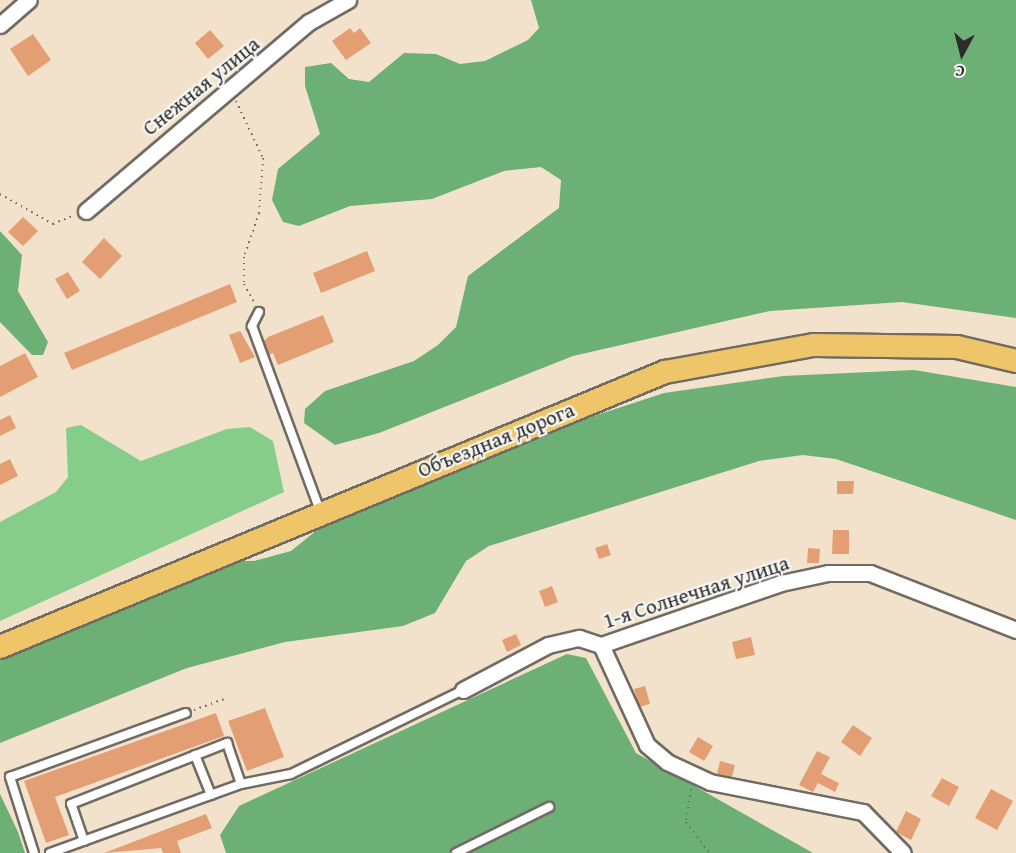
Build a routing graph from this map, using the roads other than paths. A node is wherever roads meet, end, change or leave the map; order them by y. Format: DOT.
graph roads {
  1 [pos="29,0"];
  2 [pos="348,0"];
  3 [pos="0,26"];
  4 [pos="86,211"];
  5 [pos="259,312"];
  6 [pos="1016,361"];
  7 [pos="320,511"];
  8 [pos="1016,630"];
  9 [pos="601,645"];
  10 [pos="0,647"];
  11 [pos="463,690"];
  12 [pos="186,713"];
  13 [pos="195,755"];
  14 [pos="241,784"];
  15 [pos="211,795"];
  16 [pos="549,807"];
  17 [pos="84,841"];
  18 [pos="34,853"];
  19 [pos="50,853"];
  20 [pos="456,853"];
  21 [pos="903,853"];
  1 -- 3 [label="street"];
  2 -- 4 [label="street, Снежная улица"];
  5 -- 7 [label="lane"];
  6 -- 7 [label="main road, Объездная дорога"];
  7 -- 10 [label="main road, Объездная дорога"];
  8 -- 9 [label="street, 1-я Солнечная улица"];
  9 -- 11 [label="street, 1-я Солнечная улица"];
  9 -- 21 [label="street"];
  11 -- 14 [label="lane"];
  12 -- 18 [label="lane"];
  13 -- 14 [label="lane"];
  13 -- 15 [label="lane"];
  13 -- 17 [label="lane"];
  14 -- 15 [label="lane"];
  15 -- 17 [label="lane"];
  16 -- 20 [label="lane"];
  17 -- 19 [label="lane"];
}
